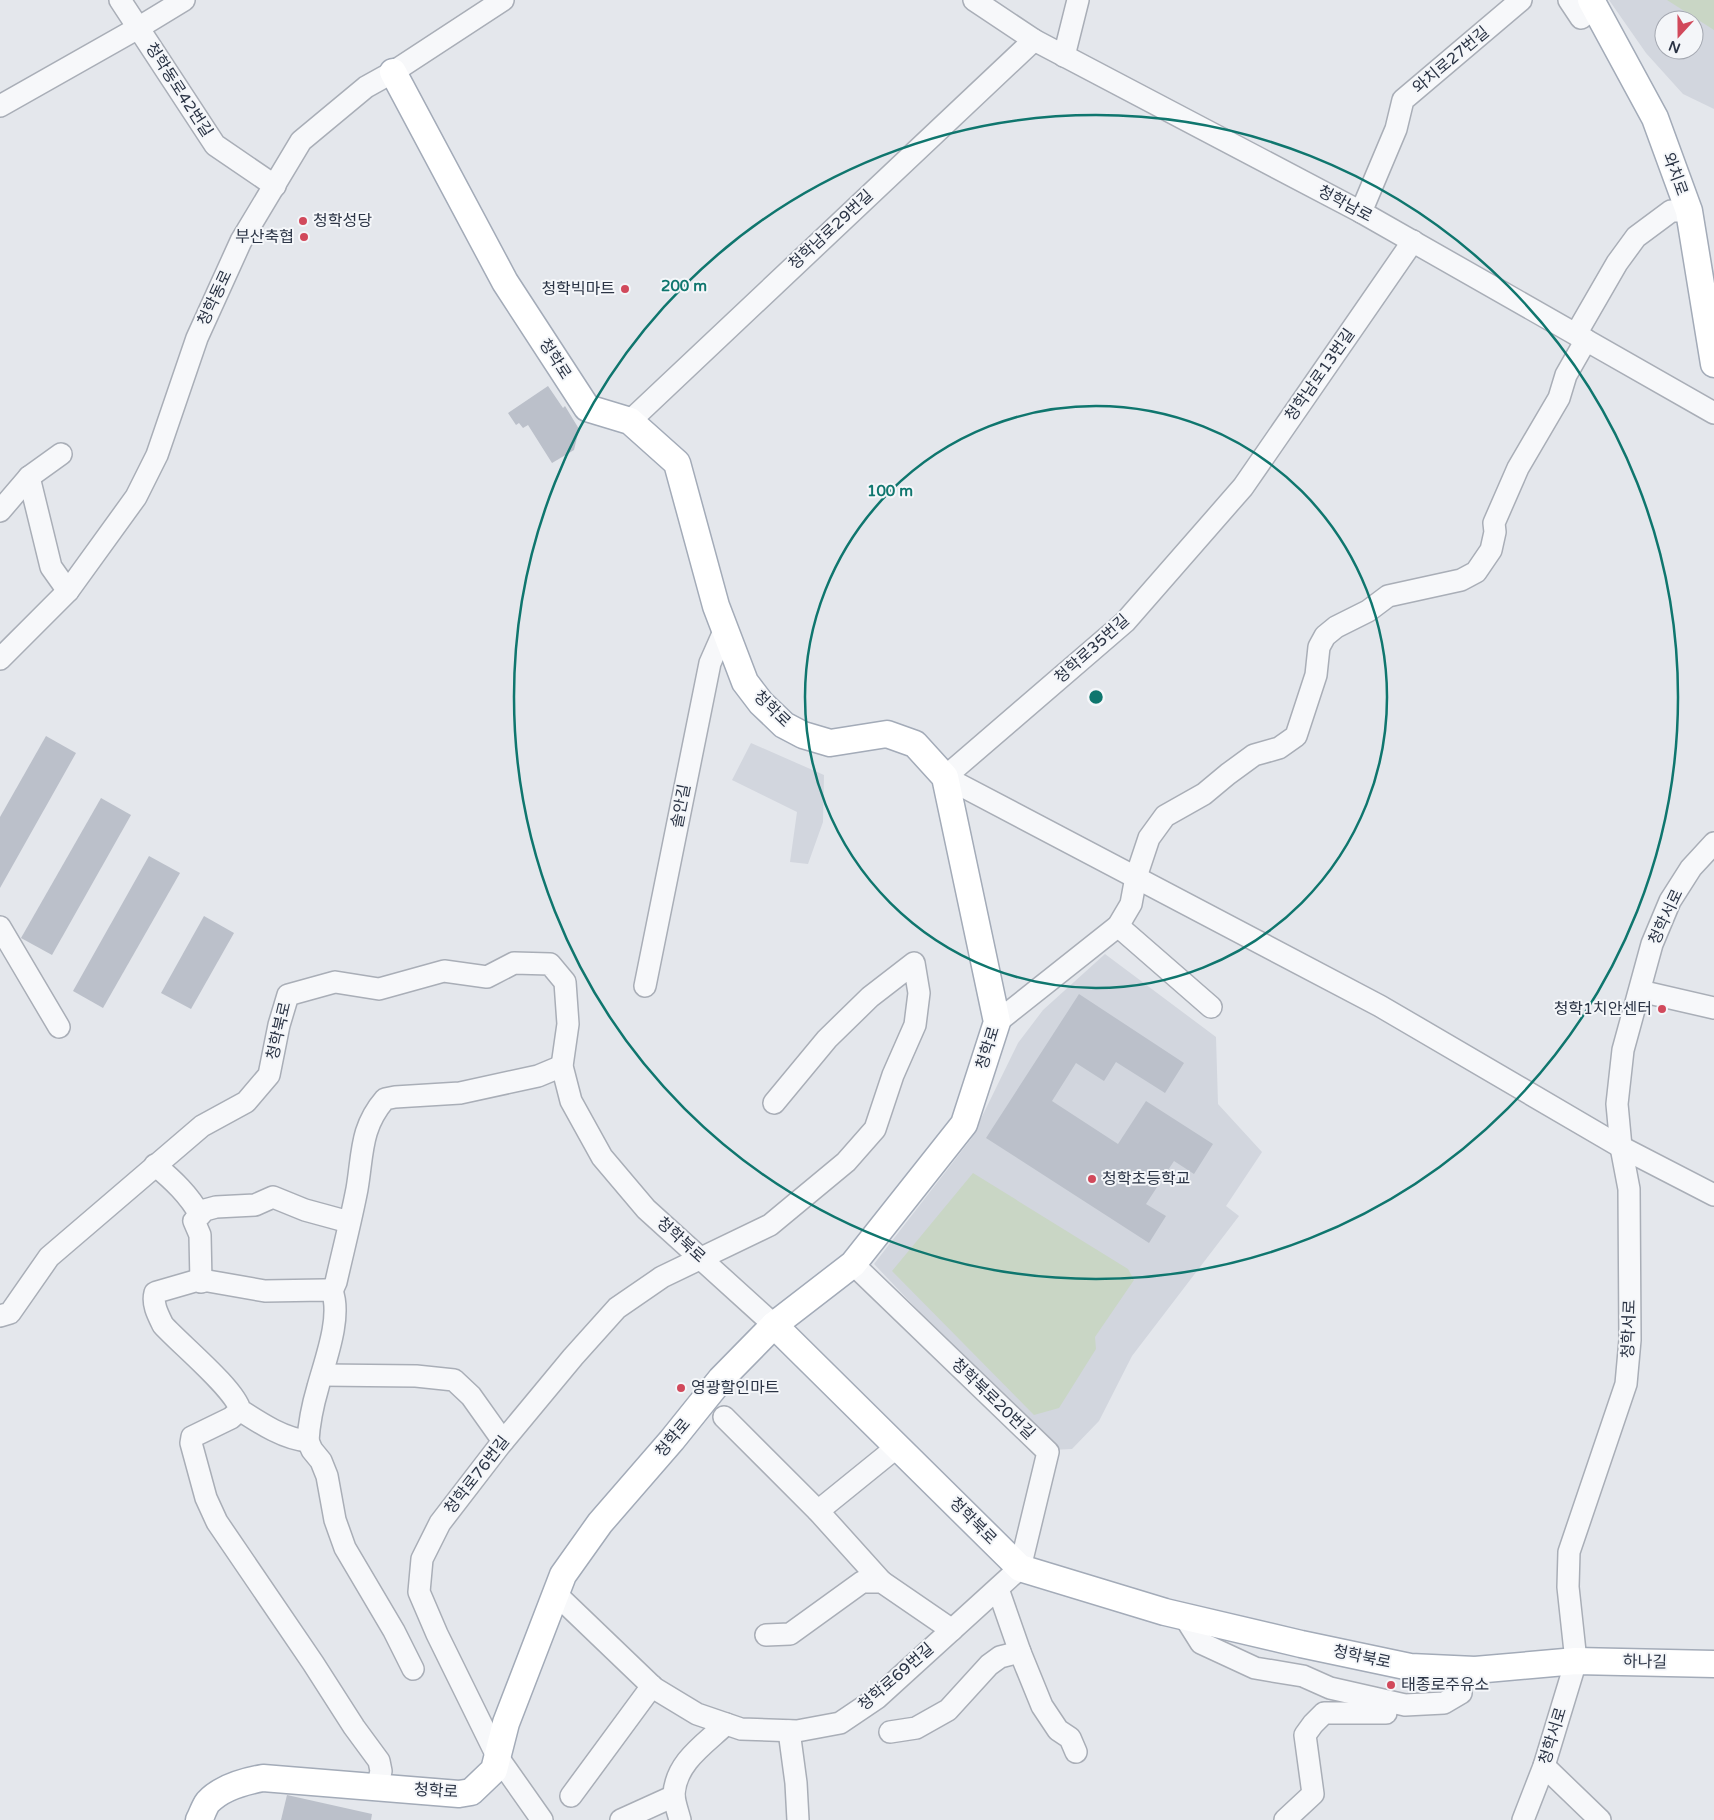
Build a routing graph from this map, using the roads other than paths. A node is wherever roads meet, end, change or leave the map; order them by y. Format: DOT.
graph roads {
  1 [pos="120,0"];
  2 [pos="184,0"];
  3 [pos="503,0"];
  4 [pos="974,0"];
  5 [pos="1078,0"];
  6 [pos="1521,0"];
  7 [pos="1569,0"];
  8 [pos="1593,4"];
  9 [pos="138,28"];
  10 [pos="1034,40"];
  11 [pos="1064,56"];
  12 [pos="394,72"];
  13 [pos="0,106"];
  14 [pos="275,186"];
  15 [pos="1688,211"];
  16 [pos="1361,212"];
  17 [pos="1413,242"];
  18 [pos="1581,337"];
  19 [pos="1714,364"];
  20 [pos="1714,413"];
  21 [pos="630,421"];
  22 [pos="61,454"];
  23 [pos="28,477"];
  24 [pos="1226,507"];
  25 [pos="0,511"];
  26 [pos="68,591"];
  27 [pos="725,629"];
  28 [pos="0,659"];
  29 [pos="945,777"];
  30 [pos="1714,843"];
  31 [pos="1136,877"];
  32 [pos="1118,926"];
  33 [pos="0,928"];
  34 [pos="645,986"];
  35 [pos="1640,991"];
  36 [pos="1211,1007"];
  37 [pos="1714,1008"];
  38 [pos="997,1022"];
  39 [pos="59,1027"];
  40 [pos="562,1066"];
  41 [pos="774,1103"];
  42 [pos="1621,1147"];
  43 [pos="155,1166"];
  44 [pos="1714,1195"];
  45 [pos="200,1215"];
  46 [pos="350,1222"];
  47 [pos="702,1259"];
  48 [pos="853,1264"];
  49 [pos="201,1282"];
  50 [pos="332,1291"];
  51 [pos="0,1316"];
  52 [pos="774,1325"];
  53 [pos="322,1375"];
  54 [pos="240,1410"];
  55 [pos="724,1417"];
  56 [pos="308,1441"];
  57 [pos="504,1441"];
  58 [pos="898,1447"];
  59 [pos="818,1511"];
  60 [pos="1020,1568"];
  61 [pos="882,1582"];
  62 [pos="998,1589"];
  63 [pos="556,1594"];
  64 [pos="1184,1616"];
  65 [pos="952,1630"];
  66 [pos="766,1635"];
  67 [pos="1020,1652"];
  68 [pos="1576,1661"];
  69 [pos="1714,1664"];
  70 [pos="413,1669"];
  71 [pos="1317,1682"];
  72 [pos="652,1686"];
  73 [pos="1461,1692"];
  74 [pos="1324,1713"];
  75 [pos="1386,1713"];
  76 [pos="726,1724"];
  77 [pos="789,1731"];
  78 [pos="890,1732"];
  79 [pos="1076,1752"];
  80 [pos="498,1756"];
  81 [pos="1544,1766"];
  82 [pos="378,1788"];
  83 [pos="571,1796"];
  84 [pos="674,1796"];
  85 [pos="199,1820"];
  86 [pos="542,1820"];
  87 [pos="621,1820"];
  88 [pos="680,1820"];
  89 [pos="798,1820"];
  90 [pos="1285,1820"];
  91 [pos="1523,1820"];
  92 [pos="1600,1820"];
  1 -- 9 [label="street, 청학동로42번길"];
  2 -- 9 [label="street"];
  3 -- 12 [label="street, 청학동로"];
  4 -- 10 [label="street, 청학남로"];
  5 -- 11 [label="street"];
  6 -- 16 [label="street, 와치로27번길"];
  7 -- 8 [label="street"];
  8 -- 15 [label="main road, 와치로"];
  9 -- 13 [label="street"];
  9 -- 14 [label="street, 청학동로42번길"];
  10 -- 11 [label="street, 청학남로"];
  10 -- 21 [label="street, 청학남로29번길"];
  11 -- 16 [label="street, 청학남로"];
  12 -- 14 [label="street, 청학동로"];
  12 -- 21 [label="main road, 청학로"];
  14 -- 26 [label="street, 청학동로"];
  15 -- 18 [label="street"];
  15 -- 19 [label="main road, 와치로"];
  16 -- 17 [label="street, 청학남로"];
  17 -- 18 [label="street, 청학남로"];
  17 -- 24 [label="street, 청학남로13번길"];
  18 -- 20 [label="street, 청학남로"];
  18 -- 31 [label="street"];
  21 -- 27 [label="main road, 청학로"];
  22 -- 23 [label="street"];
  23 -- 25 [label="street"];
  23 -- 26 [label="street"];
  24 -- 29 [label="street, 청학로35번길"];
  26 -- 28 [label="street, 청학동로"];
  27 -- 29 [label="main road, 청학로"];
  27 -- 34 [label="street, 솔안길"];
  29 -- 31 [label="street"];
  29 -- 38 [label="main road, 청학로"];
  30 -- 35 [label="street, 청학서로"];
  31 -- 32 [label="street"];
  31 -- 42 [label="street"];
  32 -- 36 [label="street"];
  32 -- 38 [label="street"];
  33 -- 39 [label="street"];
  35 -- 37 [label="street"];
  35 -- 42 [label="street, 청학서로"];
  38 -- 48 [label="main road, 청학로"];
  40 -- 43 [label="street, 청학북로"];
  40 -- 46 [label="street"];
  40 -- 47 [label="street, 청학북로"];
  41 -- 47 [label="street, 청학로76번길"];
  42 -- 44 [label="street"];
  42 -- 68 [label="street, 청학서로"];
  43 -- 45 [label="street"];
  43 -- 51 [label="street, 청학북로"];
  45 -- 46 [label="street"];
  45 -- 49 [label="street"];
  46 -- 50 [label="street"];
  47 -- 52 [label="street, 청학북로"];
  47 -- 57 [label="street, 청학로76번길"];
  48 -- 52 [label="main road, 청학로"];
  48 -- 60 [label="street, 청학북로20번길"];
  49 -- 50 [label="street"];
  49 -- 54 [label="street"];
  50 -- 53 [label="street"];
  52 -- 58 [label="main road, 청학북로"];
  52 -- 63 [label="main road, 청학로"];
  53 -- 56 [label="street"];
  53 -- 57 [label="street"];
  54 -- 56 [label="street"];
  54 -- 82 [label="street"];
  55 -- 59 [label="street"];
  56 -- 70 [label="street"];
  57 -- 80 [label="street, 청학로76번길"];
  58 -- 59 [label="street"];
  58 -- 60 [label="main road, 청학북로"];
  59 -- 61 [label="street"];
  60 -- 62 [label="street, 청학로69번길"];
  60 -- 64 [label="main road, 청학북로"];
  61 -- 65 [label="street"];
  61 -- 66 [label="street"];
  62 -- 65 [label="street, 청학로69번길"];
  62 -- 67 [label="street"];
  63 -- 72 [label="street, 청학로69번길"];
  63 -- 80 [label="main road, 청학로"];
  64 -- 68 [label="main road, 청학북로"];
  64 -- 71 [label="street"];
  65 -- 77 [label="street, 청학로69번길"];
  67 -- 78 [label="street"];
  67 -- 79 [label="street"];
  68 -- 69 [label="main road, 하나길"];
  68 -- 81 [label="street, 청학서로"];
  71 -- 73 [label="street"];
  71 -- 74 [label="street"];
  72 -- 76 [label="street, 청학로69번길"];
  72 -- 83 [label="street"];
  74 -- 75 [label="street"];
  74 -- 90 [label="street"];
  76 -- 77 [label="street, 청학로69번길"];
  76 -- 84 [label="street"];
  77 -- 89 [label="street"];
  80 -- 82 [label="main road, 청학로"];
  80 -- 86 [label="street"];
  81 -- 91 [label="street, 청학서로"];
  81 -- 92 [label="street"];
  82 -- 85 [label="main road, 청학로"];
  84 -- 87 [label="street"];
  84 -- 88 [label="street"];
}
